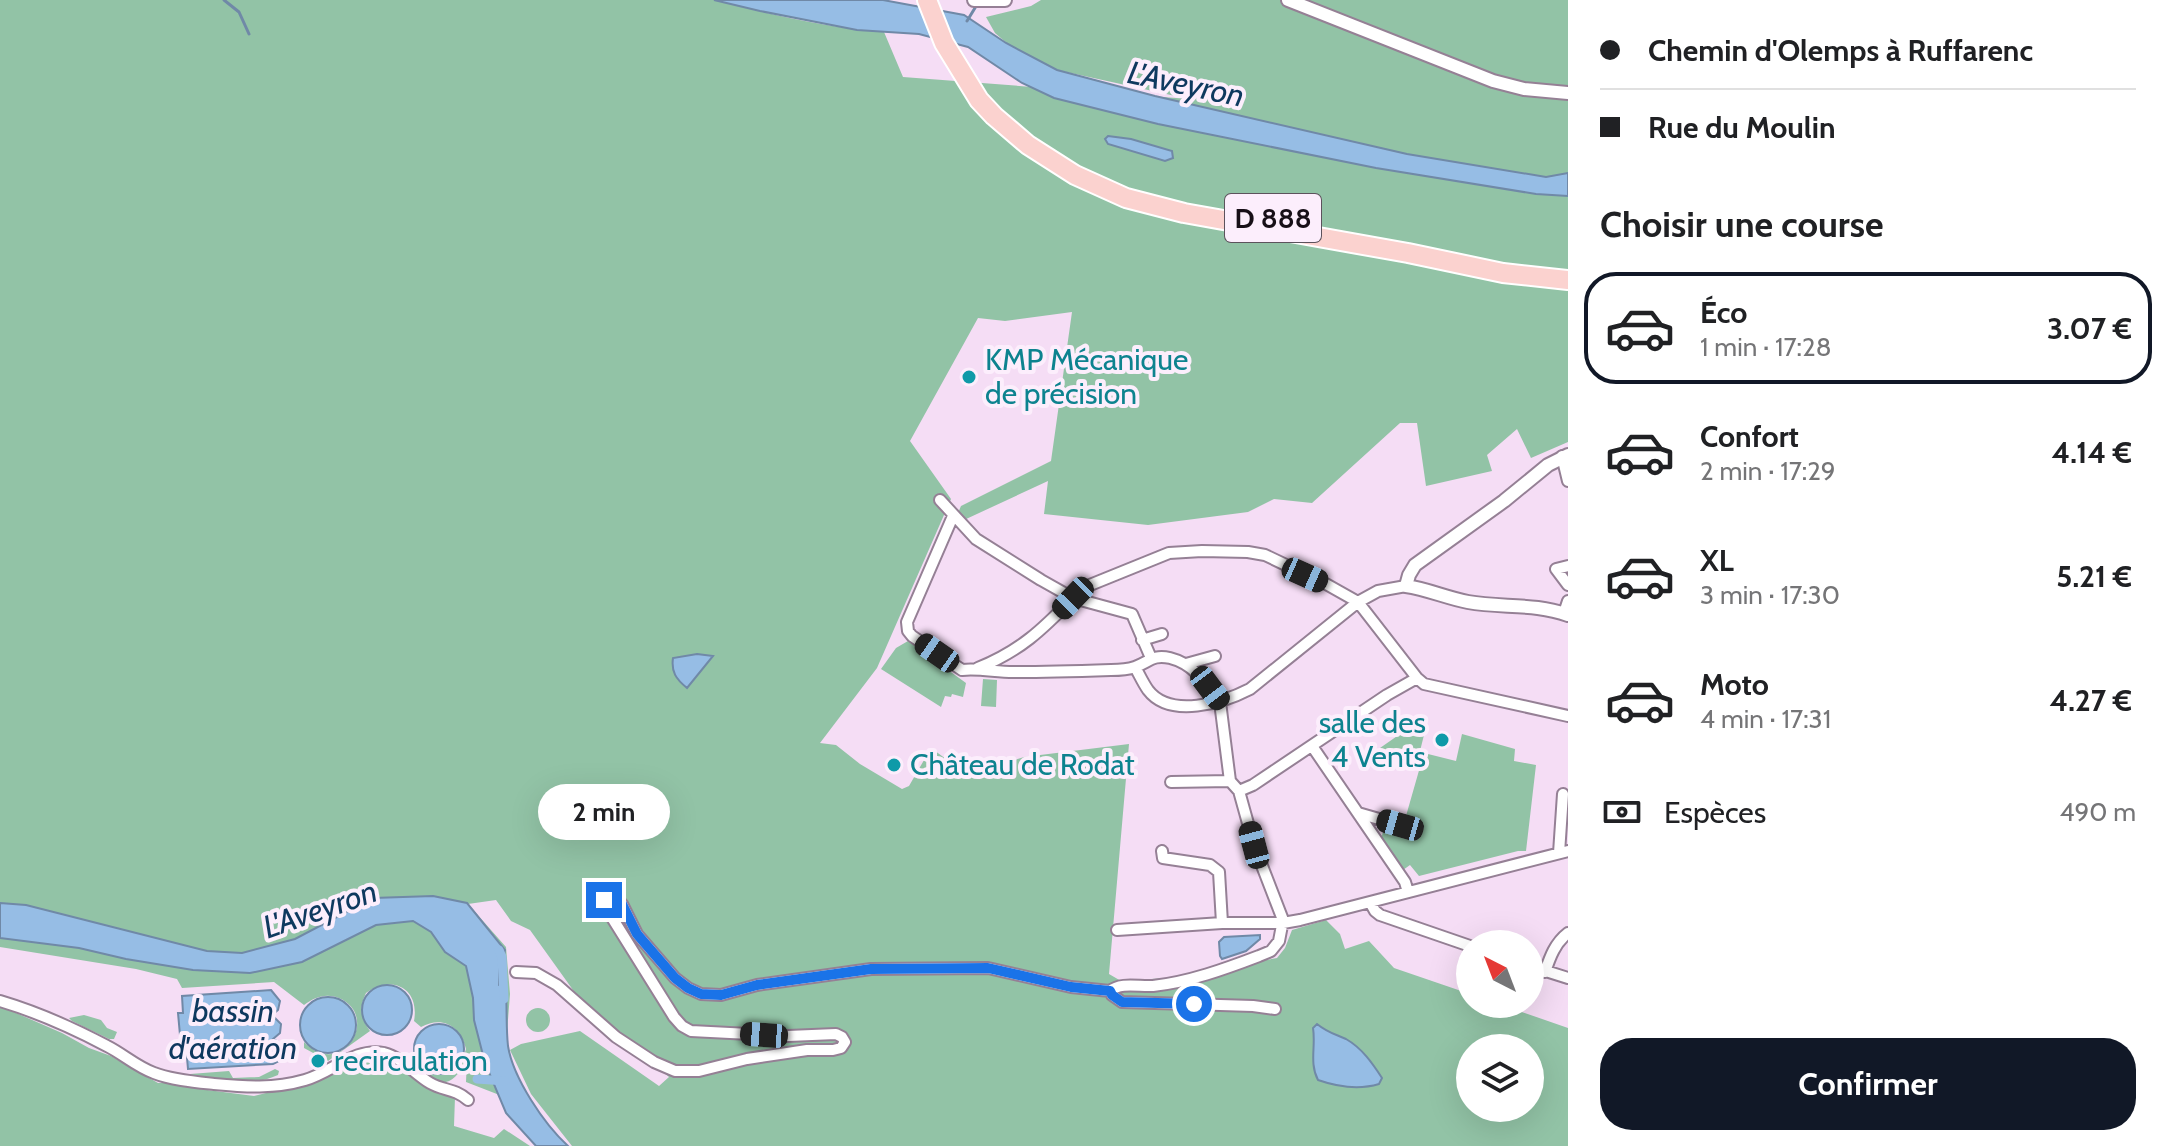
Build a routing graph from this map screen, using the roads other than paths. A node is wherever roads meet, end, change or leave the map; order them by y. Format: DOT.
graph roads {
  1 [pos="927,0"];
  2 [pos="974,0"];
  3 [pos="1005,0"];
  4 [pos="1288,0"];
  5 [pos="982,1"];
  6 [pos="1568,93"];
  7 [pos="996,114"];
  8 [pos="1568,271"];
  9 [pos="1568,280"];
  10 [pos="1565,456"];
  11 [pos="1568,481"];
  12 [pos="940,500"];
  13 [pos="953,516"];
  14 [pos="1568,566"];
  15 [pos="1568,585"];
  16 [pos="1406,586"];
  17 [pos="1073,598"];
  18 [pos="1358,602"];
  19 [pos="1567,610"];
  20 [pos="1162,634"];
  21 [pos="1142,640"];
  22 [pos="1215,656"];
  23 [pos="1151,658"];
  24 [pos="1186,664"];
  25 [pos="1135,667"];
  26 [pos="976,669"];
  27 [pos="1417,678"];
  28 [pos="1220,702"];
  29 [pos="1568,716"];
  30 [pos="1312,746"];
  31 [pos="1230,781"];
  32 [pos="1171,782"];
  33 [pos="1239,791"];
  34 [pos="1563,794"];
  35 [pos="1358,813"];
  36 [pos="1400,825"];
  37 [pos="1162,851"];
  38 [pos="1564,852"];
  39 [pos="1408,892"];
  40 [pos="1370,902"];
  41 [pos="1222,923"];
  42 [pos="1283,923"];
  43 [pos="1117,930"];
  44 [pos="1568,933"];
  45 [pos="1456,941"];
  46 [pos="516,972"];
  47 [pos="1545,972"];
  48 [pos="1568,978"];
  49 [pos="1110,991"];
  50 [pos="0,1001"];
  51 [pos="1275,1009"];
  52 [pos="468,1100"];
  1 -- 7 [label="highway"];
  2 -- 5 [label="street"];
  3 -- 5 [label="street"];
  4 -- 6 [label="street"];
  7 -- 8 [label="highway, D 888"];
  7 -- 9 [label="highway, D 888"];
  10 -- 11 [label="street"];
  10 -- 16 [label="street"];
  12 -- 13 [label="street"];
  13 -- 17 [label="street"];
  13 -- 26 [label="street"];
  14 -- 15 [label="street"];
  16 -- 18 [label="street"];
  16 -- 19 [label="street"];
  17 -- 18 [label="street"];
  17 -- 21 [label="street"];
  17 -- 26 [label="street"];
  18 -- 27 [label="street"];
  18 -- 28 [label="street"];
  20 -- 21 [label="street"];
  21 -- 23 [label="street"];
  22 -- 24 [label="street"];
  23 -- 24 [label="street"];
  23 -- 25 [label="street"];
  24 -- 28 [label="street"];
  25 -- 26 [label="street"];
  25 -- 28 [label="street"];
  27 -- 29 [label="street"];
  27 -- 30 [label="street"];
  28 -- 31 [label="street"];
  30 -- 33 [label="street"];
  30 -- 35 [label="street"];
  31 -- 32 [label="street"];
  31 -- 33 [label="street"];
  33 -- 42 [label="street"];
  34 -- 38 [label="street"];
  35 -- 36 [label="street"];
  35 -- 39 [label="street"];
  37 -- 41 [label="street"];
  38 -- 39 [label="street"];
  39 -- 40 [label="street"];
  40 -- 42 [label="street"];
  40 -- 45 [label="street"];
  41 -- 42 [label="street"];
  41 -- 43 [label="street"];
  42 -- 49 [label="street"];
  44 -- 47 [label="street"];
  46 -- 49 [label="street"];
  47 -- 48 [label="street"];
  49 -- 51 [label="street"];
  50 -- 52 [label="street"];
}
